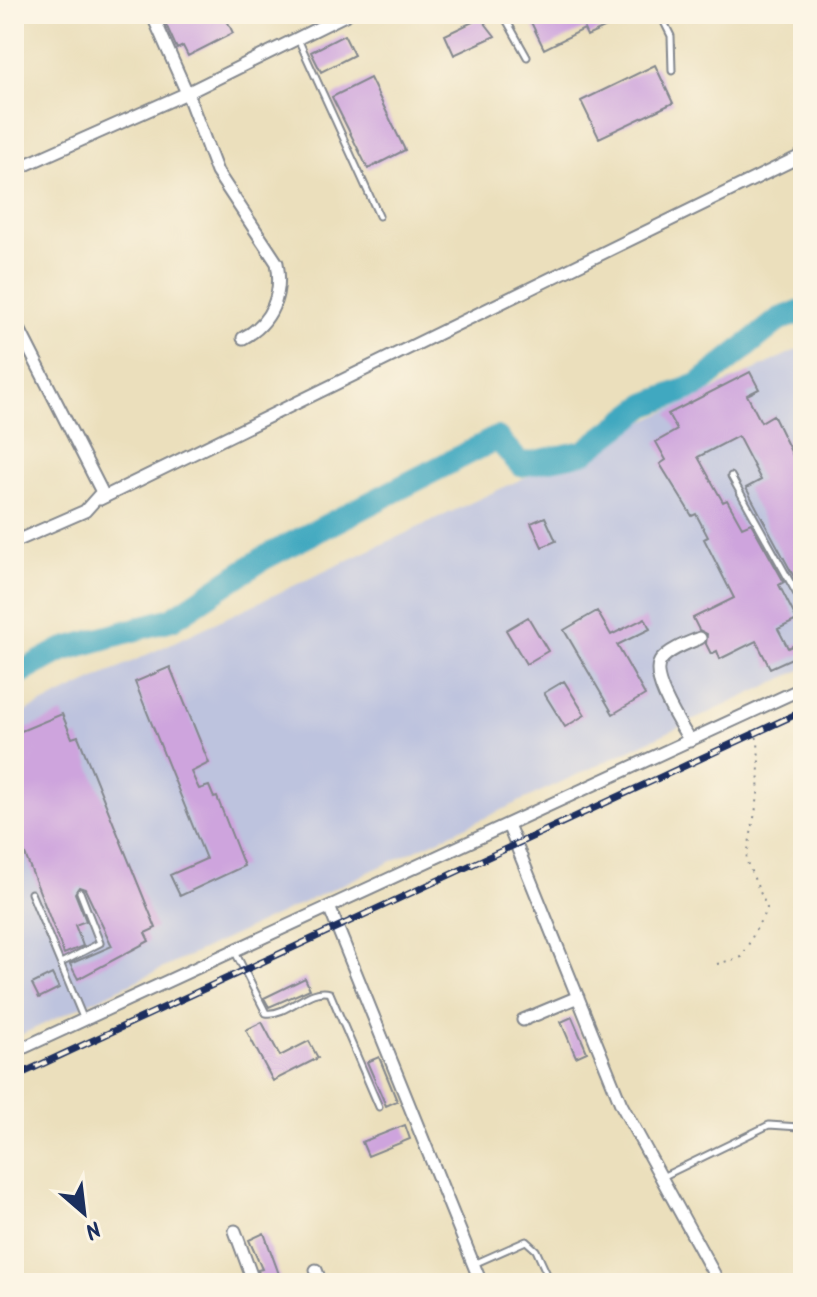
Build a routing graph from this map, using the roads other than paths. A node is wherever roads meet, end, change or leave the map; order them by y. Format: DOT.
graph roads {
  1 [pos="152,14"];
  2 [pos="347,14"];
  3 [pos="503,14"];
  4 [pos="660,14"];
  5 [pos="298,38"];
  6 [pos="527,57"];
  7 [pos="672,71"];
  8 [pos="187,93"];
  9 [pos="803,155"];
  10 [pos="14,170"];
  11 [pos="379,216"];
  12 [pos="14,319"];
  13 [pos="243,338"];
  14 [pos="731,476"];
  15 [pos="100,499"];
  16 [pos="14,542"];
  17 [pos="803,605"];
  18 [pos="700,638"];
  19 [pos="803,688"];
  20 [pos="690,741"];
  21 [pos="509,827"];
  22 [pos="80,892"];
  23 [pos="31,893"];
  24 [pos="330,909"];
  25 [pos="235,952"];
  26 [pos="61,963"];
  27 [pos="578,997"];
  28 [pos="523,1020"];
  29 [pos="84,1021"];
  30 [pos="14,1052"];
  31 [pos="379,1107"];
  32 [pos="799,1127"];
  33 [pos="662,1177"];
  34 [pos="235,1231"];
  35 [pos="474,1264"];
  36 [pos="316,1270"];
  37 [pos="254,1283"];
  38 [pos="321,1283"];
  39 [pos="481,1283"];
  40 [pos="551,1283"];
  41 [pos="719,1283"];
  1 -- 8 [label="street"];
  2 -- 5 [label="street"];
  3 -- 6 [label="lane"];
  4 -- 7 [label="lane"];
  5 -- 8 [label="street"];
  5 -- 11 [label="lane"];
  8 -- 10 [label="street"];
  8 -- 13 [label="street"];
  9 -- 15 [label="street"];
  12 -- 15 [label="street"];
  14 -- 17 [label="lane"];
  15 -- 16 [label="street"];
  18 -- 20 [label="street"];
  19 -- 20 [label="street"];
  20 -- 21 [label="street"];
  21 -- 24 [label="street"];
  21 -- 27 [label="street"];
  22 -- 26 [label="lane"];
  23 -- 26 [label="lane"];
  24 -- 25 [label="street"];
  24 -- 35 [label="street"];
  25 -- 29 [label="street"];
  25 -- 31 [label="lane"];
  26 -- 29 [label="lane"];
  27 -- 28 [label="street"];
  27 -- 33 [label="street"];
  29 -- 30 [label="street"];
  32 -- 33 [label="lane"];
  33 -- 41 [label="street"];
  34 -- 37 [label="street"];
  35 -- 39 [label="street"];
  35 -- 40 [label="lane"];
  36 -- 38 [label="street"];
}
